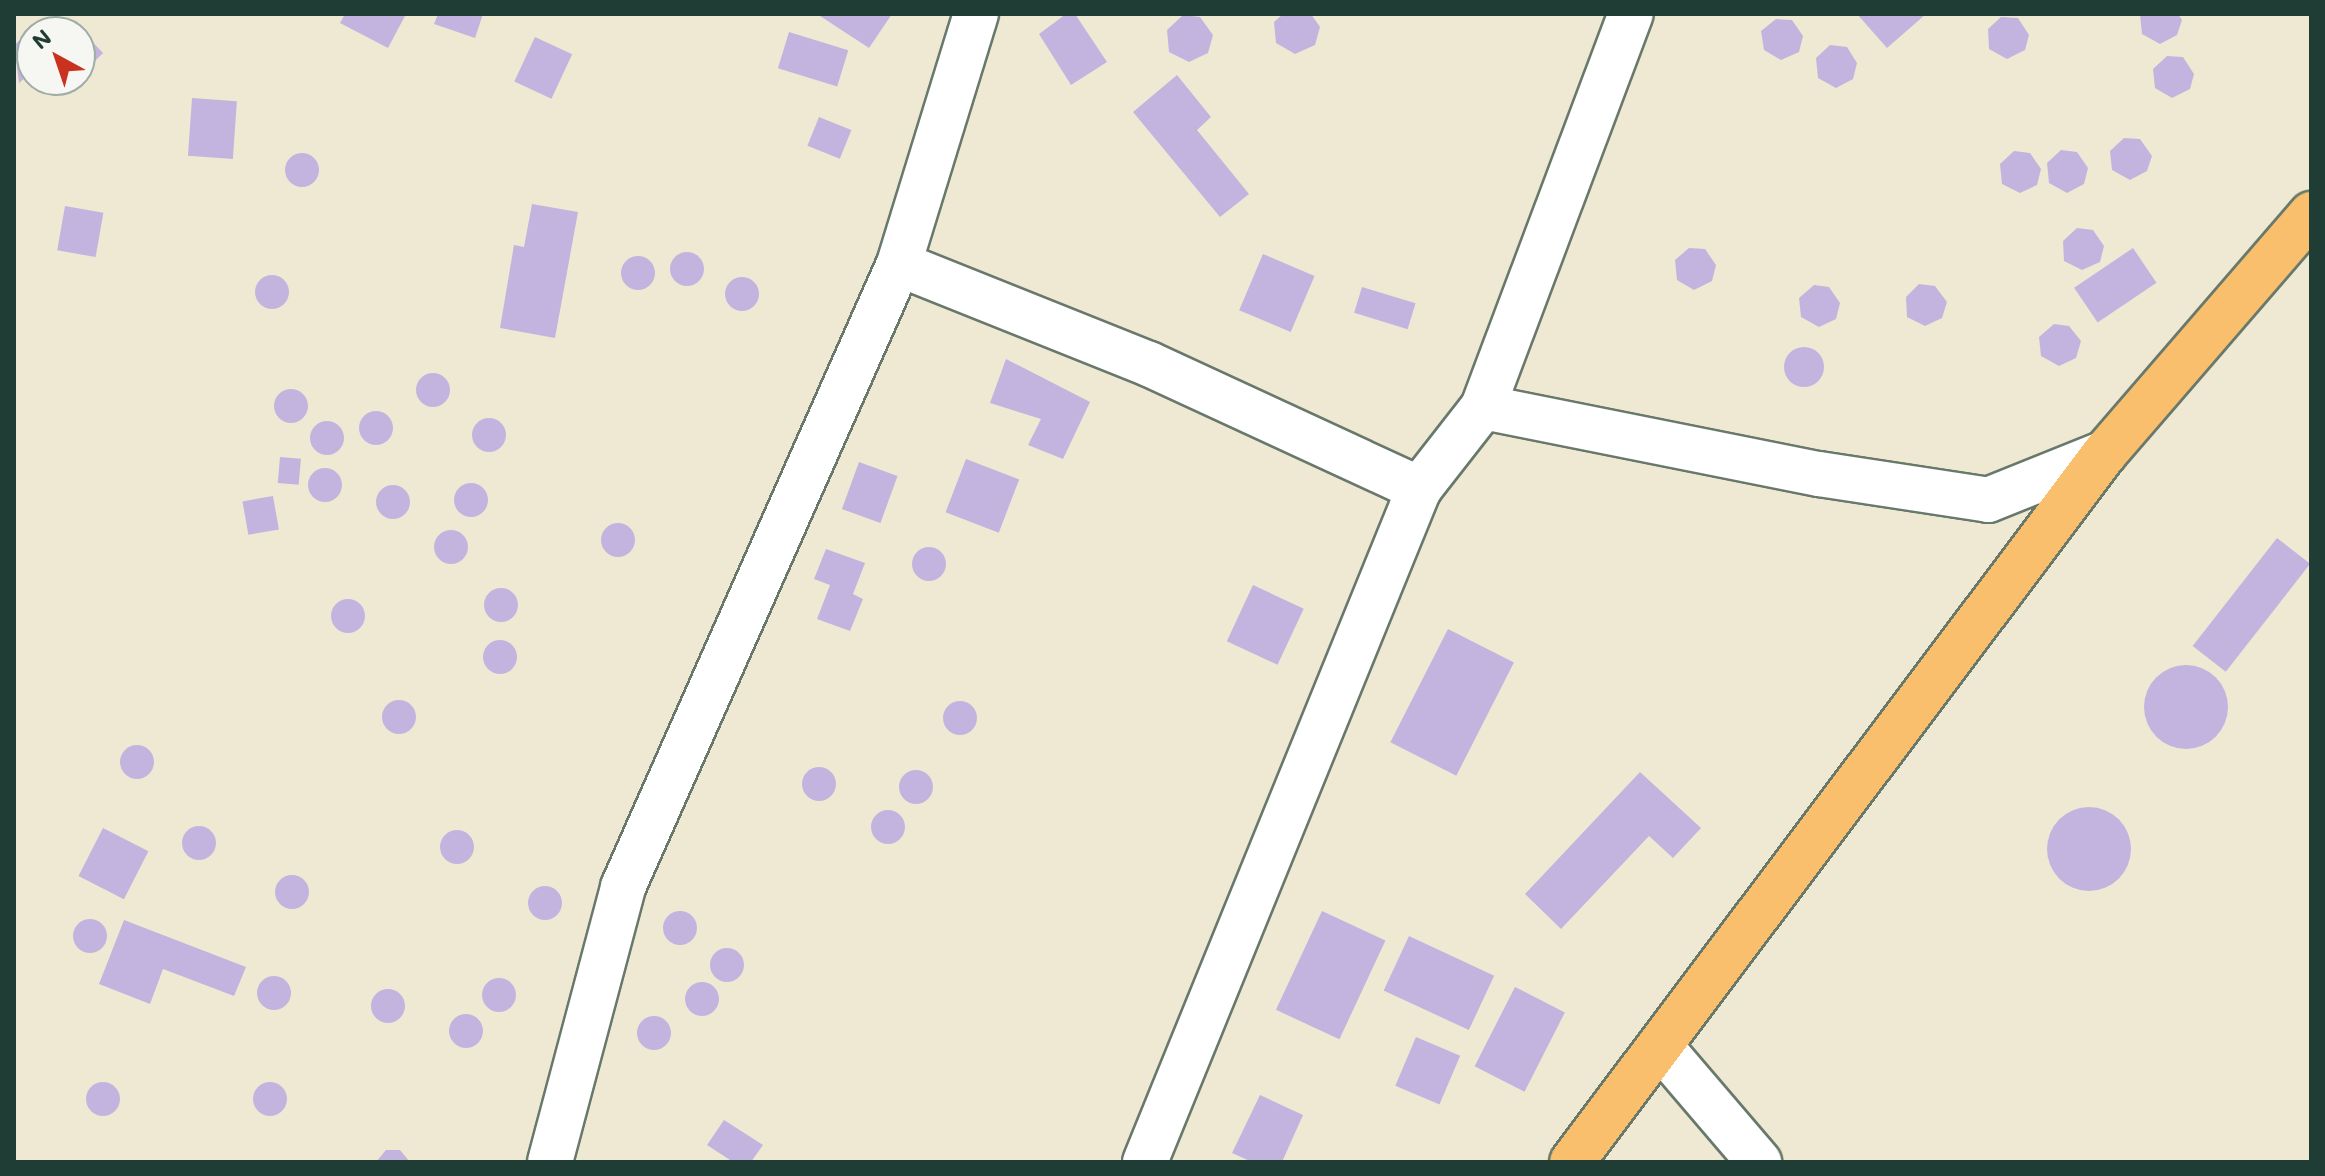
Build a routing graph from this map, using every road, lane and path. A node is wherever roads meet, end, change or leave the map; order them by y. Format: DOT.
graph roads {
  1 [pos="976,14"];
  2 [pos="1631,14"];
  3 [pos="2311,214"];
  4 [pos="899,264"];
  5 [pos="1483,407"];
  6 [pos="2105,453"];
  7 [pos="1419,489"];
  8 [pos="1660,1046"];
  9 [pos="550,1162"];
  10 [pos="1145,1162"];
  11 [pos="1572,1162"];
  12 [pos="1759,1162"];
  1 -- 4 [label="street"];
  2 -- 5 [label="street"];
  3 -- 6 [label="main road"];
  4 -- 7 [label="street"];
  4 -- 9 [label="street"];
  5 -- 6 [label="street"];
  5 -- 7 [label="street"];
  6 -- 8 [label="main road"];
  7 -- 10 [label="street"];
  8 -- 11 [label="main road"];
  8 -- 12 [label="street"];
}
